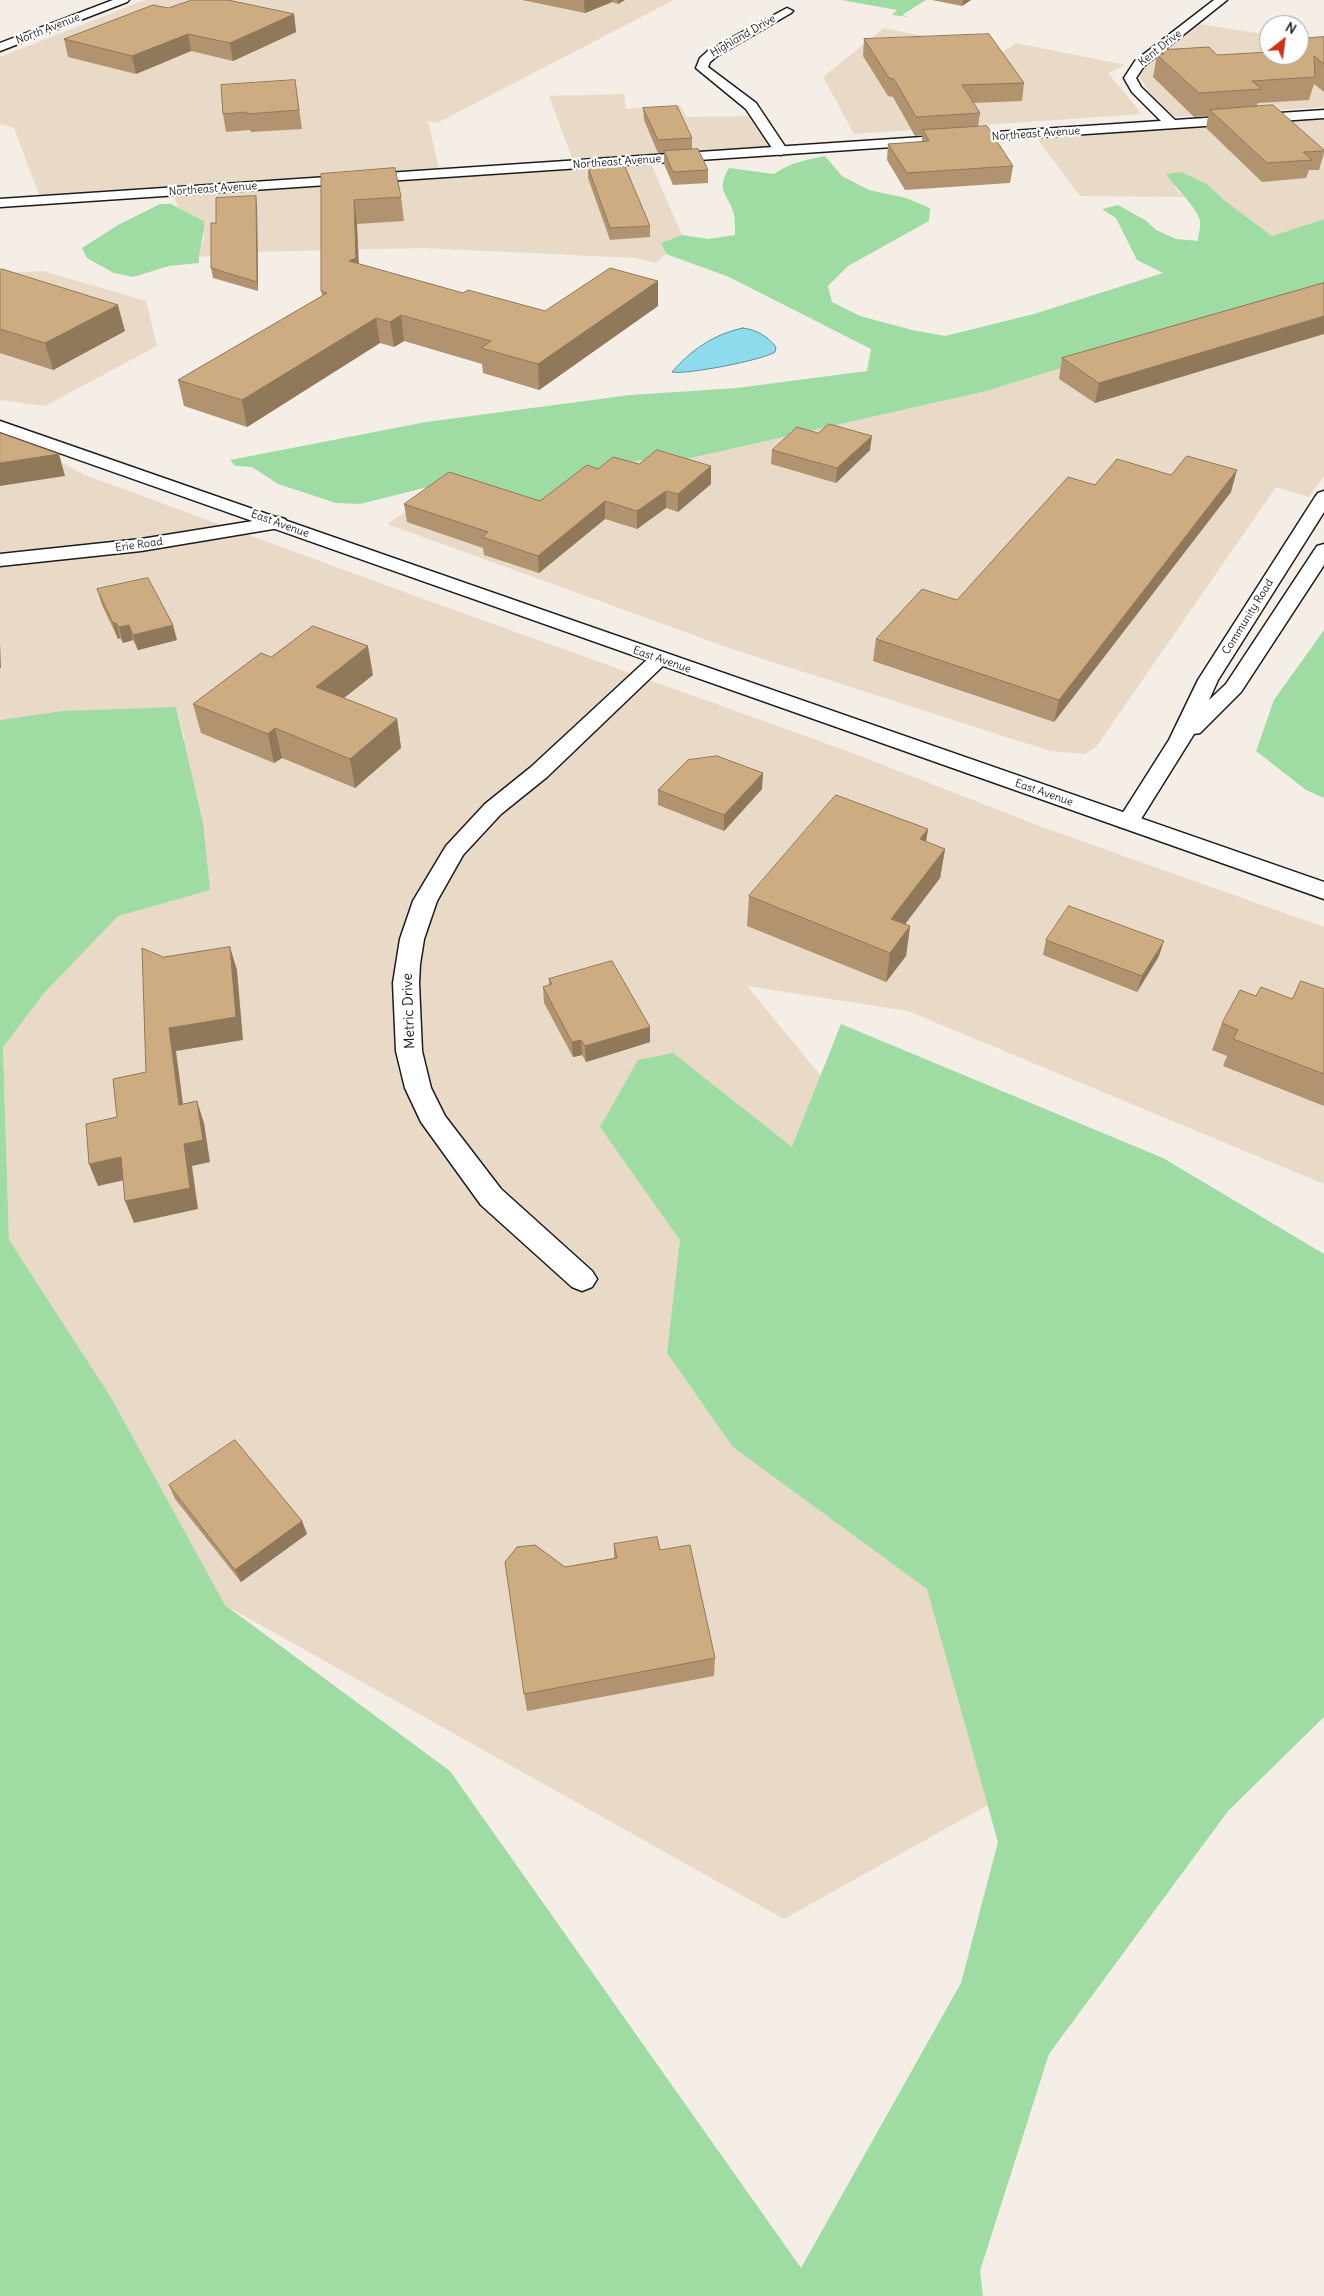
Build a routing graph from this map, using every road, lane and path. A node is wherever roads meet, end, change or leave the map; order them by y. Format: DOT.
graph roads {
  1 [pos="123,0"];
  2 [pos="1221,0"];
  3 [pos="787,11"];
  4 [pos="0,47"];
  5 [pos="1324,114"];
  6 [pos="1172,124"];
  7 [pos="781,151"];
  8 [pos="0,204"];
  9 [pos="0,426"];
  10 [pos="1324,497"];
  11 [pos="278,523"];
  12 [pos="1324,550"];
  13 [pos="0,560"];
  14 [pos="659,659"];
  15 [pos="1180,740"];
  16 [pos="1128,822"];
  17 [pos="1324,891"];
  18 [pos="582,1279"];
  1 -- 4 [label="main road, North Avenue"];
  2 -- 6 [label="main road, Kent Drive"];
  3 -- 7 [label="main road, Highland Drive"];
  5 -- 6 [label="main road, Northeast Avenue"];
  6 -- 7 [label="main road, Northeast Avenue"];
  7 -- 8 [label="main road, Northeast Avenue"];
  9 -- 11 [label="main road, East Avenue"];
  10 -- 15 [label="main road, Community Road"];
  11 -- 13 [label="main road, Erie Road"];
  11 -- 14 [label="main road, East Avenue"];
  12 -- 15 [label="main road, Community Road"];
  14 -- 16 [label="main road, East Avenue"];
  14 -- 18 [label="main road, Metric Drive"];
  15 -- 16 [label="main road, Community Road"];
  16 -- 17 [label="main road, East Avenue"];
}
